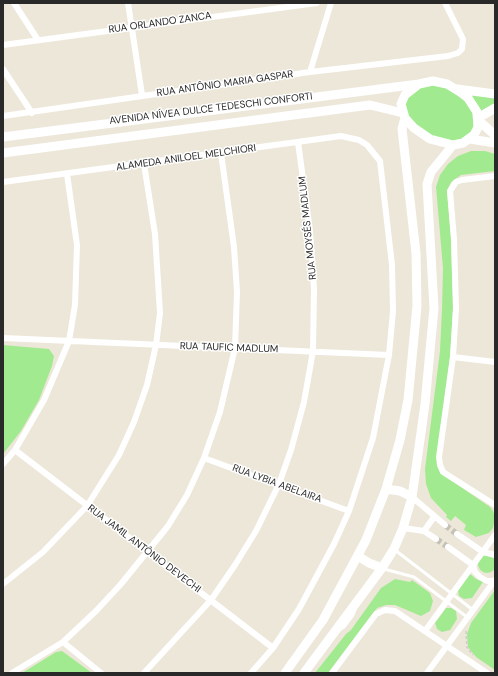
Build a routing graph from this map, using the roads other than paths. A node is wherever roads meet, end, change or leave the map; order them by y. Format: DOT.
graph roads {
  1 [pos="14,3"];
  2 [pos="128,3"];
  3 [pos="317,3"];
  4 [pos="331,3"];
  5 [pos="445,3"];
  6 [pos="287,5"];
  7 [pos="130,27"];
  8 [pos="38,40"];
  9 [pos="3,45"];
  10 [pos="3,69"];
  11 [pos="310,72"];
  12 [pos="419,84"];
  13 [pos="456,89"];
  14 [pos="495,94"];
  15 [pos="142,96"];
  16 [pos="495,108"];
  17 [pos="32,113"];
  18 [pos="3,116"];
  19 [pos="404,116"];
  20 [pos="479,120"];
  21 [pos="495,135"];
  22 [pos="3,137"];
  23 [pos="470,139"];
  24 [pos="298,142"];
  25 [pos="495,143"];
  26 [pos="453,145"];
  27 [pos="3,153"];
  28 [pos="221,153"];
  29 [pos="144,164"];
  30 [pos="67,174"];
  31 [pos="493,176"];
  32 [pos="3,182"];
  33 [pos="3,338"];
  34 [pos="69,341"];
  35 [pos="156,345"];
  36 [pos="235,348"];
  37 [pos="313,352"];
  38 [pos="389,355"];
  39 [pos="453,357"];
  40 [pos="495,362"];
  41 [pos="15,450"];
  42 [pos="204,458"];
  43 [pos="3,464"];
  44 [pos="279,484"];
  45 [pos="386,489"];
  46 [pos="412,496"];
  47 [pos="495,505"];
  48 [pos="87,506"];
  49 [pos="349,511"];
  50 [pos="434,517"];
  51 [pos="445,526"];
  52 [pos="402,528"];
  53 [pos="424,531"];
  54 [pos="457,534"];
  55 [pos="495,535"];
  56 [pos="436,539"];
  57 [pos="448,547"];
  58 [pos="394,549"];
  59 [pos="148,552"];
  60 [pos="483,552"];
  61 [pos="495,555"];
  62 [pos="358,556"];
  63 [pos="473,565"];
  64 [pos="382,568"];
  65 [pos="494,580"];
  66 [pos="3,584"];
  67 [pos="452,594"];
  68 [pos="211,600"];
  69 [pos="446,602"];
  70 [pos="472,610"];
  71 [pos="467,617"];
  72 [pos="425,631"];
  73 [pos="63,642"];
  74 [pos="446,645"];
  75 [pos="273,648"];
  76 [pos="12,673"];
  77 [pos="101,673"];
  78 [pos="144,673"];
  79 [pos="251,673"];
  80 [pos="285,673"];
  81 [pos="304,673"];
  82 [pos="332,673"];
  83 [pos="427,673"];
  84 [pos="487,673"];
  1 -- 8 [label="street"];
  2 -- 7 [label="street"];
  3 -- 6 [label="street, RUA ORLANDO ZANCA"];
  4 -- 11 [label="street"];
  5 -- 11 [label="street, RUA ANTÔNIO MARIA GASPAR"];
  6 -- 7 [label="street, RUA ORLANDO ZANCA"];
  7 -- 8 [label="street, RUA ORLANDO ZANCA"];
  7 -- 15 [label="street"];
  8 -- 9 [label="street, RUA ORLANDO ZANCA"];
  10 -- 17 [label="street"];
  11 -- 15 [label="street, RUA ANTÔNIO MARIA GASPAR"];
  12 -- 13 [label="street"];
  12 -- 19 [label="street"];
  12 -- 22 [label="street, AVENIDA NÍVEA DULCE TEDESCHI CONFORTI"];
  13 -- 14 [label="street"];
  13 -- 20 [label="street"];
  15 -- 17 [label="street, RUA ANTÔNIO MARIA GASPAR"];
  16 -- 20 [label="street"];
  17 -- 18 [label="street, RUA ANTÔNIO MARIA GASPAR"];
  19 -- 26 [label="street"];
  19 -- 27 [label="street, AVENIDA NÍVEA DULCE TEDESCHI CONFORTI"];
  19 -- 45 [label="street"];
  20 -- 21 [label="street"];
  20 -- 23 [label="street"];
  23 -- 25 [label="street"];
  23 -- 26 [label="street"];
  24 -- 28 [label="street, ALAMEDA ANILOEL MELCHIORI"];
  24 -- 37 [label="street, RUA MOYSÉS MADLUM"];
  24 -- 38 [label="street, ALAMEDA ANILOEL MELCHIORI"];
  26 -- 46 [label="street"];
  28 -- 29 [label="street, ALAMEDA ANILOEL MELCHIORI"];
  28 -- 36 [label="street"];
  29 -- 30 [label="street, ALAMEDA ANILOEL MELCHIORI"];
  29 -- 35 [label="street"];
  30 -- 32 [label="street, ALAMEDA ANILOEL MELCHIORI"];
  30 -- 34 [label="street"];
  31 -- 39 [label="street"];
  33 -- 34 [label="street, RUA TAUFIC MADLUM"];
  34 -- 35 [label="street, RUA TAUFIC MADLUM"];
  34 -- 41 [label="street"];
  35 -- 36 [label="street, RUA TAUFIC MADLUM"];
  35 -- 48 [label="street"];
  36 -- 37 [label="street, RUA TAUFIC MADLUM"];
  36 -- 42 [label="street"];
  37 -- 38 [label="street, RUA TAUFIC MADLUM"];
  37 -- 44 [label="street, RUA MOYSÉS MADLUM"];
  38 -- 49 [label="street"];
  39 -- 40 [label="street"];
  39 -- 47 [label="street"];
  41 -- 43 [label="street"];
  41 -- 48 [label="street, RUA JAMIL ANTÔNIO DEVECHI"];
  42 -- 44 [label="street, RUA LYBIA ABELAIRA"];
  42 -- 59 [label="street"];
  44 -- 49 [label="street, RUA LYBIA ABELAIRA"];
  44 -- 68 [label="street, RUA MOYSÉS MADLUM"];
  45 -- 46 [label="street"];
  45 -- 62 [label="street"];
  46 -- 50 [label="street"];
  46 -- 52 [label="street"];
  48 -- 59 [label="street, RUA JAMIL ANTÔNIO DEVECHI"];
  48 -- 66 [label="street"];
  49 -- 75 [label="street"];
  50 -- 51 [label="street"];
  50 -- 53 [label="street"];
  52 -- 53 [label="street"];
  52 -- 58 [label="street"];
  53 -- 56 [label="street"];
  54 -- 60 [label="street"];
  55 -- 60 [label="street"];
  57 -- 63 [label="street"];
  58 -- 64 [label="street"];
  58 -- 67 [label="lane"];
  59 -- 68 [label="street, RUA JAMIL ANTÔNIO DEVECHI"];
  59 -- 73 [label="street"];
  60 -- 61 [label="street"];
  60 -- 63 [label="street"];
  62 -- 64 [label="street"];
  62 -- 80 [label="street"];
  63 -- 65 [label="street"];
  63 -- 67 [label="street"];
  64 -- 69 [label="lane"];
  64 -- 81 [label="street"];
  65 -- 70 [label="street"];
  67 -- 69 [label="street"];
  67 -- 70 [label="lane"];
  68 -- 75 [label="street, RUA JAMIL ANTÔNIO DEVECHI"];
  68 -- 78 [label="street, RUA MOYSÉS MADLUM"];
  69 -- 71 [label="lane"];
  69 -- 72 [label="street"];
  70 -- 71 [label="street"];
  71 -- 74 [label="street"];
  72 -- 74 [label="street"];
  72 -- 82 [label="street"];
  73 -- 76 [label="street"];
  73 -- 77 [label="street"];
  74 -- 83 [label="street"];
  74 -- 84 [label="street"];
  75 -- 79 [label="street"];
}
